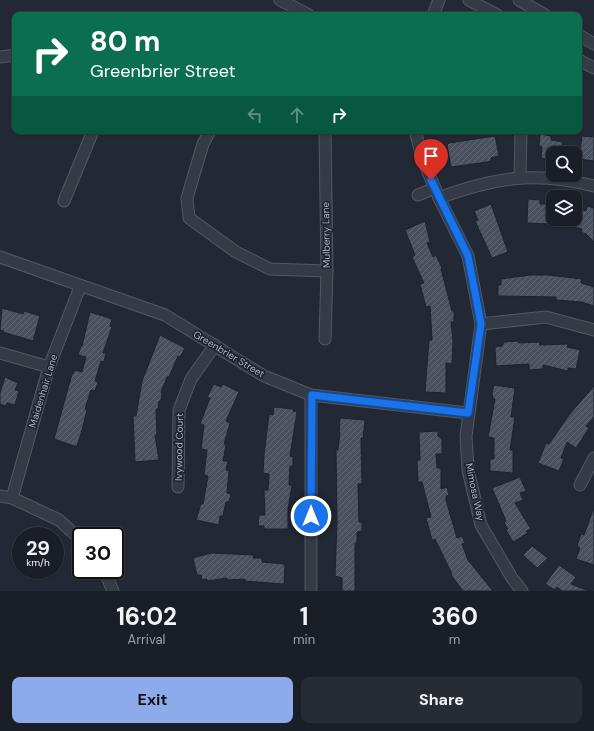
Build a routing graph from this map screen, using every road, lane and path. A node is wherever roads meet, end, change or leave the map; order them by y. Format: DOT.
graph roads {
  1 [pos="280,0"];
  2 [pos="440,0"];
  3 [pos="469,0"];
  4 [pos="519,0"];
  5 [pos="303,12"];
  6 [pos="434,12"];
  7 [pos="491,12"];
  8 [pos="540,12"];
  9 [pos="582,37"];
  10 [pos="594,44"];
  11 [pos="12,55"];
  12 [pos="0,57"];
  13 [pos="582,62"];
  14 [pos="594,68"];
  15 [pos="92,134"];
  16 [pos="208,134"];
  17 [pos="325,134"];
  18 [pos="416,134"];
  19 [pos="521,134"];
  20 [pos="520,177"];
  21 [pos="594,186"];
  22 [pos="437,193"];
  23 [pos="418,195"];
  24 [pos="64,201"];
  25 [pos="0,257"];
  26 [pos="327,271"];
  27 [pos="80,286"];
  28 [pos="481,324"];
  29 [pos="594,330"];
  30 [pos="325,339"];
  31 [pos="215,345"];
  32 [pos="0,353"];
  33 [pos="49,367"];
  34 [pos="312,395"];
  35 [pos="468,413"];
  36 [pos="594,458"];
  37 [pos="580,485"];
  38 [pos="178,487"];
  39 [pos="0,496"];
  40 [pos="12,498"];
  41 [pos="72,532"];
  42 [pos="108,579"];
  43 [pos="113,591"];
  44 [pos="311,591"];
  45 [pos="522,591"];
  1 -- 5 [label="street"];
  2 -- 6 [label="street"];
  3 -- 7 [label="street"];
  4 -- 8 [label="street"];
  9 -- 10 [label="street"];
  11 -- 12 [label="street"];
  13 -- 14 [label="street"];
  15 -- 24 [label="street"];
  16 -- 26 [label="street"];
  17 -- 26 [label="street, Mulberry Lane"];
  18 -- 22 [label="street, Mimosa Way"];
  19 -- 20 [label="street"];
  20 -- 21 [label="street"];
  20 -- 22 [label="street"];
  22 -- 23 [label="street"];
  22 -- 28 [label="street, Mimosa Way"];
  25 -- 27 [label="street, Greenbrier Street"];
  26 -- 30 [label="street, Mulberry Lane"];
  27 -- 31 [label="street, Greenbrier Street"];
  27 -- 33 [label="street, Maidenhair Lane"];
  28 -- 29 [label="street"];
  28 -- 35 [label="street, Mimosa Way"];
  31 -- 34 [label="street, Greenbrier Street"];
  31 -- 38 [label="street, Ivywood Court"];
  32 -- 33 [label="street"];
  33 -- 40 [label="street, Maidenhair Lane"];
  34 -- 35 [label="street, Greenbrier Street"];
  34 -- 44 [label="street"];
  35 -- 45 [label="street, Mimosa Way"];
  36 -- 37 [label="street"];
  39 -- 40 [label="street"];
  40 -- 41 [label="street"];
  42 -- 43 [label="street"];
}
